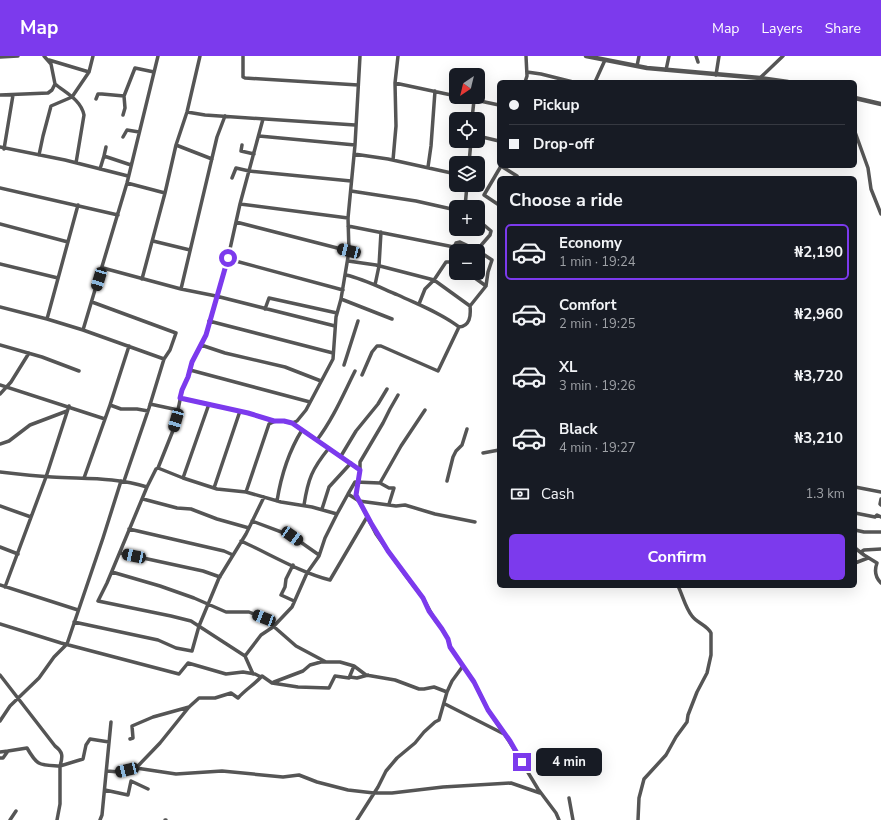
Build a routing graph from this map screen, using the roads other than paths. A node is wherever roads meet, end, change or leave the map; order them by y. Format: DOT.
graph roads {
  1 [pos="18,56"];
  2 [pos="44,56"];
  3 [pos="93,56"];
  4 [pos="158,56"];
  5 [pos="200,56"];
  6 [pos="243,56"];
  7 [pos="360,56"];
  8 [pos="398,56"];
  9 [pos="526,56"];
  10 [pos="586,56"];
  11 [pos="639,56"];
  12 [pos="669,56"];
  13 [pos="696,56"];
  14 [pos="719,56"];
  15 [pos="783,56"];
  16 [pos="0,57"];
  17 [pos="611,58"];
  18 [pos="49,60"];
  19 [pos="605,60"];
  20 [pos="698,62"];
  21 [pos="637,66"];
  22 [pos="666,70"];
  23 [pos="89,72"];
  24 [pos="154,72"];
  25 [pos="527,72"];
  26 [pos="716,75"];
  27 [pos="760,78"];
  28 [pos="525,80"];
  29 [pos="564,80"];
  30 [pos="595,80"];
  31 [pos="774,80"];
  32 [pos="395,83"];
  33 [pos="55,84"];
  34 [pos="358,85"];
  35 [pos="435,92"];
  36 [pos="13,95"];
  37 [pos="449,95"];
  38 [pos="0,96"];
  39 [pos="124,96"];
  40 [pos="72,97"];
  41 [pos="857,98"];
  42 [pos="96,99"];
  43 [pos="485,102"];
  44 [pos="881,104"];
  45 [pos="497,105"];
  46 [pos="187,112"];
  47 [pos="123,115"];
  48 [pos="225,116"];
  49 [pos="263,119"];
  50 [pos="355,125"];
  51 [pos="140,132"];
  52 [pos="259,136"];
  53 [pos="123,137"];
  54 [pos="485,138"];
  55 [pos="857,138"];
  56 [pos="497,141"];
  57 [pos="176,145"];
  58 [pos="242,145"];
  59 [pos="355,145"];
  60 [pos="106,147"];
  61 [pos="2,148"];
  62 [pos="254,154"];
  63 [pos="354,154"];
  64 [pos="39,155"];
  65 [pos="104,156"];
  66 [pos="212,159"];
  67 [pos="393,160"];
  68 [pos="76,163"];
  69 [pos="131,165"];
  70 [pos="428,167"];
  71 [pos="500,168"];
  72 [pos="504,168"];
  73 [pos="100,169"];
  74 [pos="249,171"];
  75 [pos="449,172"];
  76 [pos="128,176"];
  77 [pos="517,176"];
  78 [pos="232,178"];
  79 [pos="351,181"];
  80 [pos="127,183"];
  81 [pos="0,188"];
  82 [pos="351,190"];
  83 [pos="165,193"];
  84 [pos="240,204"];
  85 [pos="497,204"];
  86 [pos="78,205"];
  87 [pos="449,208"];
  88 [pos="118,214"];
  89 [pos="881,214"];
  90 [pos="348,218"];
  91 [pos="236,222"];
  92 [pos="0,224"];
  93 [pos="348,226"];
  94 [pos="485,226"];
  95 [pos="381,232"];
  96 [pos="153,241"];
  97 [pos="68,242"];
  98 [pos="455,244"];
  99 [pos="464,244"];
  100 [pos="482,244"];
  101 [pos="449,245"];
  102 [pos="190,250"];
  103 [pos="349,251"];
  104 [pos="485,255"];
  105 [pos="228,259"];
  106 [pos="348,261"];
  107 [pos="449,262"];
  108 [pos="0,264"];
  109 [pos="379,266"];
  110 [pos="103,268"];
  111 [pos="346,275"];
  112 [pos="58,278"];
  113 [pos="142,279"];
  114 [pos="434,280"];
  115 [pos="478,280"];
  116 [pos="375,285"];
  117 [pos="486,286"];
  118 [pos="181,289"];
  119 [pos="343,290"];
  120 [pos="216,296"];
  121 [pos="341,299"];
  122 [pos="92,302"];
  123 [pos="419,304"];
  124 [pos="470,306"];
  125 [pos="0,307"];
  126 [pos="265,309"];
  127 [pos="337,313"];
  128 [pos="392,319"];
  129 [pos="47,320"];
  130 [pos="209,321"];
  131 [pos="358,321"];
  132 [pos="336,326"];
  133 [pos="459,327"];
  134 [pos="84,330"];
  135 [pos="0,345"];
  136 [pos="201,345"];
  137 [pos="129,346"];
  138 [pos="29,353"];
  139 [pos="333,353"];
  140 [pos="164,359"];
  141 [pos="344,365"];
  142 [pos="190,370"];
  143 [pos="78,371"];
  144 [pos="355,371"];
  145 [pos="362,375"];
  146 [pos="322,381"];
  147 [pos="0,385"];
  148 [pos="6,387"];
  149 [pos="387,389"];
  150 [pos="0,394"];
  151 [pos="398,395"];
  152 [pos="180,398"];
  153 [pos="310,402"];
  154 [pos="150,404"];
  155 [pos="209,404"];
  156 [pos="110,405"];
  157 [pos="69,406"];
  158 [pos="73,408"];
  159 [pos="178,410"];
  160 [pos="425,410"];
  161 [pos="240,411"];
  162 [pos="67,412"];
  163 [pos="148,412"];
  164 [pos="105,419"];
  165 [pos="274,421"];
  166 [pos="292,423"];
  167 [pos="467,429"];
  168 [pos="302,430"];
  169 [pos="318,440"];
  170 [pos="0,444"];
  171 [pos="329,448"];
  172 [pos="497,450"];
  173 [pos="483,453"];
  174 [pos="341,456"];
  175 [pos="351,463"];
  176 [pos="158,468"];
  177 [pos="360,470"];
  178 [pos="0,472"];
  179 [pos="46,477"];
  180 [pos="84,478"];
  181 [pos="183,478"];
  182 [pos="122,481"];
  183 [pos="447,481"];
  184 [pos="359,483"];
  185 [pos="380,483"];
  186 [pos="147,487"];
  187 [pos="857,487"];
  188 [pos="214,488"];
  189 [pos="246,492"];
  190 [pos="881,492"];
  191 [pos="348,494"];
  192 [pos="264,497"];
  193 [pos="143,499"];
  194 [pos="881,499"];
  195 [pos="277,501"];
  196 [pos="359,501"];
  197 [pos="389,504"];
  198 [pos="304,505"];
  199 [pos="881,505"];
  200 [pos="0,506"];
  201 [pos="322,509"];
  202 [pos="857,513"];
  203 [pos="336,514"];
  204 [pos="367,516"];
  205 [pos="31,517"];
  206 [pos="881,518"];
  207 [pos="252,521"];
  208 [pos="475,522"];
  209 [pos="129,528"];
  210 [pos="249,528"];
  211 [pos="857,530"];
  212 [pos="881,532"];
  213 [pos="241,541"];
  214 [pos="0,547"];
  215 [pos="857,549"];
  216 [pos="881,549"];
  217 [pos="861,552"];
  218 [pos="120,553"];
  219 [pos="18,554"];
  220 [pos="233,555"];
  221 [pos="319,555"];
  222 [pos="868,558"];
  223 [pos="881,560"];
  224 [pos="857,562"];
  225 [pos="877,563"];
  226 [pos="293,565"];
  227 [pos="112,572"];
  228 [pos="308,572"];
  229 [pos="220,577"];
  230 [pos="881,583"];
  231 [pos="0,585"];
  232 [pos="5,587"];
  233 [pos="679,588"];
  234 [pos="294,601"];
  235 [pos="208,605"];
  236 [pos="78,610"];
  237 [pos="74,622"];
  238 [pos="0,624"];
  239 [pos="199,626"];
  240 [pos="274,626"];
  241 [pos="67,644"];
  242 [pos="245,656"];
  243 [pos="326,662"];
  244 [pos="354,666"];
  245 [pos="463,666"];
  246 [pos="253,674"];
  247 [pos="368,675"];
  248 [pos="0,676"];
  249 [pos="261,676"];
  250 [pos="350,676"];
  251 [pos="272,683"];
  252 [pos="447,692"];
  253 [pos="18,698"];
  254 [pos="445,704"];
  255 [pos="189,707"];
  256 [pos="0,721"];
  257 [pos="111,722"];
  258 [pos="505,735"];
  259 [pos="130,739"];
  260 [pos="109,742"];
  261 [pos="8,751"];
  262 [pos="0,752"];
  263 [pos="0,758"];
  264 [pos="60,766"];
  265 [pos="136,768"];
  266 [pos="107,772"];
  267 [pos="148,788"];
  268 [pos="105,790"];
  269 [pos="374,793"];
  270 [pos="541,793"];
  271 [pos="569,798"];
  272 [pos="16,812"];
  273 [pos="10,820"];
  274 [pos="57,820"];
  275 [pos="100,820"];
  276 [pos="357,820"];
  277 [pos="559,820"];
  278 [pos="573,820"];
  279 [pos="638,820"];
  1 -- 16 [label="street"];
  2 -- 18 [label="street"];
  3 -- 23 [label="street"];
  4 -- 24 [label="street"];
  5 -- 46 [label="street"];
  6 -- 34 [label="street"];
  7 -- 34 [label="street"];
  8 -- 32 [label="street"];
  9 -- 25 [label="street"];
  10 -- 19 [label="street"];
  11 -- 21 [label="street"];
  12 -- 22 [label="street"];
  13 -- 20 [label="street"];
  14 -- 26 [label="street"];
  15 -- 27 [label="street"];
  17 -- 19 [label="street"];
  17 -- 21 [label="street"];
  18 -- 23 [label="street"];
  18 -- 33 [label="street"];
  19 -- 30 [label="street"];
  21 -- 22 [label="street"];
  22 -- 26 [label="street"];
  23 -- 40 [label="street"];
  24 -- 39 [label="street"];
  24 -- 51 [label="street"];
  25 -- 28 [label="street"];
  25 -- 29 [label="street"];
  26 -- 27 [label="street"];
  27 -- 31 [label="street"];
  32 -- 35 [label="street"];
  32 -- 67 [label="street"];
  33 -- 36 [label="street"];
  33 -- 40 [label="street"];
  34 -- 50 [label="street"];
  35 -- 37 [label="street"];
  35 -- 70 [label="street"];
  36 -- 38 [label="street"];
  36 -- 61 [label="street"];
  39 -- 42 [label="street"];
  39 -- 47 [label="street"];
  40 -- 64 [label="street"];
  40 -- 68 [label="street"];
  41 -- 44 [label="street"];
  43 -- 45 [label="street"];
  46 -- 48 [label="street"];
  46 -- 57 [label="street"];
  48 -- 49 [label="street"];
  48 -- 66 [label="street"];
  49 -- 50 [label="street"];
  49 -- 52 [label="street"];
  50 -- 59 [label="street"];
  51 -- 53 [label="street"];
  51 -- 69 [label="street"];
  52 -- 59 [label="street"];
  52 -- 62 [label="street"];
  54 -- 56 [label="street"];
  55 -- 89 [label="street"];
  57 -- 66 [label="street"];
  57 -- 83 [label="street"];
  58 -- 62 [label="street"];
  59 -- 63 [label="street"];
  60 -- 65 [label="street"];
  61 -- 64 [label="street"];
  62 -- 74 [label="street"];
  63 -- 67 [label="street"];
  63 -- 79 [label="street"];
  64 -- 68 [label="street"];
  65 -- 69 [label="street"];
  65 -- 73 [label="street"];
  66 -- 102 [label="street"];
  67 -- 70 [label="street"];
  68 -- 73 [label="street"];
  69 -- 76 [label="street"];
  70 -- 75 [label="street"];
  71 -- 85 [label="street"];
  72 -- 77 [label="street"];
  73 -- 76 [label="street"];
  74 -- 78 [label="street"];
  74 -- 79 [label="street"];
  74 -- 84 [label="street"];
  76 -- 80 [label="street"];
  79 -- 82 [label="street"];
  80 -- 83 [label="street"];
  80 -- 88 [label="street"];
  81 -- 86 [label="street"];
  82 -- 87 [label="street"];
  82 -- 90 [label="street"];
  83 -- 96 [label="street"];
  84 -- 90 [label="street"];
  84 -- 91 [label="street"];
  86 -- 88 [label="street"];
  86 -- 97 [label="street"];
  88 -- 110 [label="street"];
  90 -- 93 [label="street"];
  91 -- 103 [label="street"];
  91 -- 105 [label="street"];
  92 -- 97 [label="street"];
  93 -- 95 [label="street"];
  93 -- 103 [label="street"];
  94 -- 100 [label="street"];
  95 -- 101 [label="street"];
  95 -- 109 [label="street"];
  96 -- 102 [label="street"];
  96 -- 113 [label="street"];
  97 -- 112 [label="street"];
  98 -- 99 [label="street"];
  102 -- 118 [label="street"];
  103 -- 106 [label="street"];
  104 -- 117 [label="street"];
  105 -- 119 [label="street"];
  105 -- 120 [label="street"];
  106 -- 109 [label="street"];
  106 -- 111 [label="street"];
  107 -- 114 [label="street"];
  108 -- 112 [label="street"];
  109 -- 114 [label="street"];
  109 -- 116 [label="street"];
  110 -- 113 [label="street"];
  110 -- 122 [label="street"];
  111 -- 116 [label="street"];
  111 -- 119 [label="street"];
  112 -- 129 [label="street"];
  113 -- 118 [label="street"];
  114 -- 123 [label="street"];
  114 -- 124 [label="street"];
  115 -- 117 [label="street"];
  116 -- 123 [label="street"];
  117 -- 124 [label="street"];
  118 -- 120 [label="street"];
  119 -- 121 [label="street"];
  120 -- 126 [label="street"];
  120 -- 130 [label="street"];
  121 -- 127 [label="street"];
  121 -- 128 [label="street"];
  122 -- 134 [label="street"];
  122 -- 140 [label="street"];
  123 -- 133 [label="street"];
  124 -- 133 [label="street"];
  125 -- 129 [label="street"];
  126 -- 127 [label="street"];
  126 -- 132 [label="street"];
  127 -- 132 [label="street"];
  129 -- 134 [label="street"];
  130 -- 136 [label="street"];
  130 -- 139 [label="street"];
  131 -- 141 [label="street"];
  132 -- 139 [label="street"];
  133 -- 145 [label="street"];
  134 -- 137 [label="street"];
  135 -- 138 [label="street"];
  136 -- 142 [label="street"];
  136 -- 146 [label="street"];
  137 -- 140 [label="street"];
  137 -- 156 [label="street"];
  138 -- 143 [label="street"];
  138 -- 148 [label="street"];
  139 -- 146 [label="street"];
  140 -- 154 [label="street"];
  142 -- 152 [label="street"];
  142 -- 153 [label="street"];
  144 -- 169 [label="street"];
  146 -- 153 [label="street"];
  147 -- 148 [label="street"];
  148 -- 150 [label="street"];
  148 -- 157 [label="street"];
  149 -- 174 [label="street"];
  151 -- 177 [label="street"];
  152 -- 155 [label="street"];
  152 -- 159 [label="street"];
  153 -- 166 [label="street"];
  154 -- 159 [label="street"];
  154 -- 163 [label="street"];
  155 -- 161 [label="street"];
  155 -- 181 [label="street"];
  156 -- 163 [label="street"];
  156 -- 164 [label="street"];
  157 -- 158 [label="street"];
  157 -- 162 [label="street"];
  158 -- 162 [label="street"];
  158 -- 164 [label="street"];
  159 -- 176 [label="street"];
  160 -- 185 [label="street"];
  161 -- 165 [label="street"];
  161 -- 188 [label="street"];
  162 -- 170 [label="street"];
  162 -- 179 [label="street"];
  163 -- 182 [label="street"];
  164 -- 180 [label="street"];
  165 -- 166 [label="street"];
  165 -- 189 [label="street"];
  166 -- 168 [label="street"];
  167 -- 183 [label="street"];
  168 -- 169 [label="street"];
  168 -- 195 [label="street"];
  169 -- 171 [label="street"];
  171 -- 174 [label="street"];
  171 -- 198 [label="street"];
  172 -- 173 [label="street"];
  174 -- 175 [label="street"];
  175 -- 177 [label="street"];
  175 -- 201 [label="street"];
  176 -- 181 [label="street"];
  176 -- 186 [label="street"];
  177 -- 184 [label="street"];
  178 -- 179 [label="street"];
  179 -- 180 [label="street"];
  179 -- 205 [label="street"];
  180 -- 182 [label="street"];
  181 -- 188 [label="street"];
  182 -- 186 [label="street"];
  182 -- 236 [label="street"];
  184 -- 185 [label="street"];
  184 -- 191 [label="street"];
  184 -- 196 [label="street"];
  185 -- 197 [label="street"];
  186 -- 193 [label="street"];
  187 -- 190 [label="street"];
  188 -- 189 [label="street"];
  189 -- 192 [label="street"];
  191 -- 196 [label="street"];
  191 -- 203 [label="street"];
  192 -- 195 [label="street"];
  192 -- 207 [label="street"];
  193 -- 209 [label="street"];
  193 -- 210 [label="street"];
  194 -- 199 [label="street"];
  195 -- 198 [label="street"];
  196 -- 197 [label="street"];
  196 -- 204 [label="street"];
  197 -- 208 [label="street"];
  198 -- 201 [label="street"];
  200 -- 205 [label="street"];
  201 -- 203 [label="street"];
  202 -- 206 [label="street"];
  203 -- 221 [label="street"];
  204 -- 228 [label="street"];
  204 -- 245 [label="street"];
  205 -- 219 [label="street"];
  207 -- 210 [label="street"];
  207 -- 221 [label="street"];
  209 -- 218 [label="street"];
  209 -- 220 [label="street"];
  210 -- 213 [label="street"];
  211 -- 212 [label="street"];
  213 -- 220 [label="street"];
  213 -- 226 [label="street"];
  214 -- 219 [label="street"];
  215 -- 217 [label="street"];
  216 -- 217 [label="street"];
  217 -- 222 [label="street"];
  218 -- 227 [label="street"];
  218 -- 229 [label="street"];
  219 -- 232 [label="street"];
  220 -- 229 [label="street"];
  221 -- 228 [label="street"];
  222 -- 224 [label="street"];
  222 -- 225 [label="street"];
  223 -- 225 [label="street"];
  225 -- 230 [label="street"];
  226 -- 228 [label="street"];
  226 -- 234 [label="street"];
  227 -- 235 [label="street"];
  227 -- 239 [label="street"];
  228 -- 234 [label="street"];
  229 -- 235 [label="street"];
  231 -- 232 [label="street"];
  232 -- 236 [label="street"];
  233 -- 279 [label="street"];
  234 -- 240 [label="street"];
  235 -- 239 [label="street"];
  235 -- 240 [label="street"];
  236 -- 237 [label="street"];
  237 -- 239 [label="street"];
  237 -- 241 [label="street"];
  238 -- 241 [label="street"];
  239 -- 242 [label="street"];
  240 -- 242 [label="street"];
  240 -- 243 [label="street"];
  241 -- 246 [label="street"];
  241 -- 253 [label="street"];
  242 -- 246 [label="street"];
  243 -- 244 [label="street"];
  243 -- 251 [label="street"];
  244 -- 247 [label="street"];
  244 -- 250 [label="street"];
  245 -- 252 [label="street"];
  245 -- 258 [label="street"];
  246 -- 249 [label="street"];
  247 -- 250 [label="street"];
  247 -- 252 [label="street"];
  248 -- 253 [label="street"];
  249 -- 251 [label="street"];
  249 -- 255 [label="street"];
  250 -- 251 [label="street"];
  252 -- 254 [label="street"];
  253 -- 256 [label="street"];
  253 -- 264 [label="street"];
  254 -- 258 [label="street"];
  254 -- 269 [label="street"];
  255 -- 259 [label="street"];
  255 -- 265 [label="street"];
  257 -- 260 [label="street"];
  258 -- 270 [label="street"];
  260 -- 264 [label="street"];
  260 -- 266 [label="street"];
  261 -- 262 [label="street"];
  261 -- 263 [label="street"];
  261 -- 264 [label="street"];
  264 -- 274 [label="street"];
  265 -- 266 [label="street"];
  265 -- 269 [label="street"];
  266 -- 268 [label="street"];
  267 -- 268 [label="street"];
  268 -- 275 [label="street"];
  269 -- 270 [label="street"];
  269 -- 276 [label="street"];
  270 -- 277 [label="street"];
  271 -- 278 [label="street"];
  272 -- 273 [label="street"];
}
